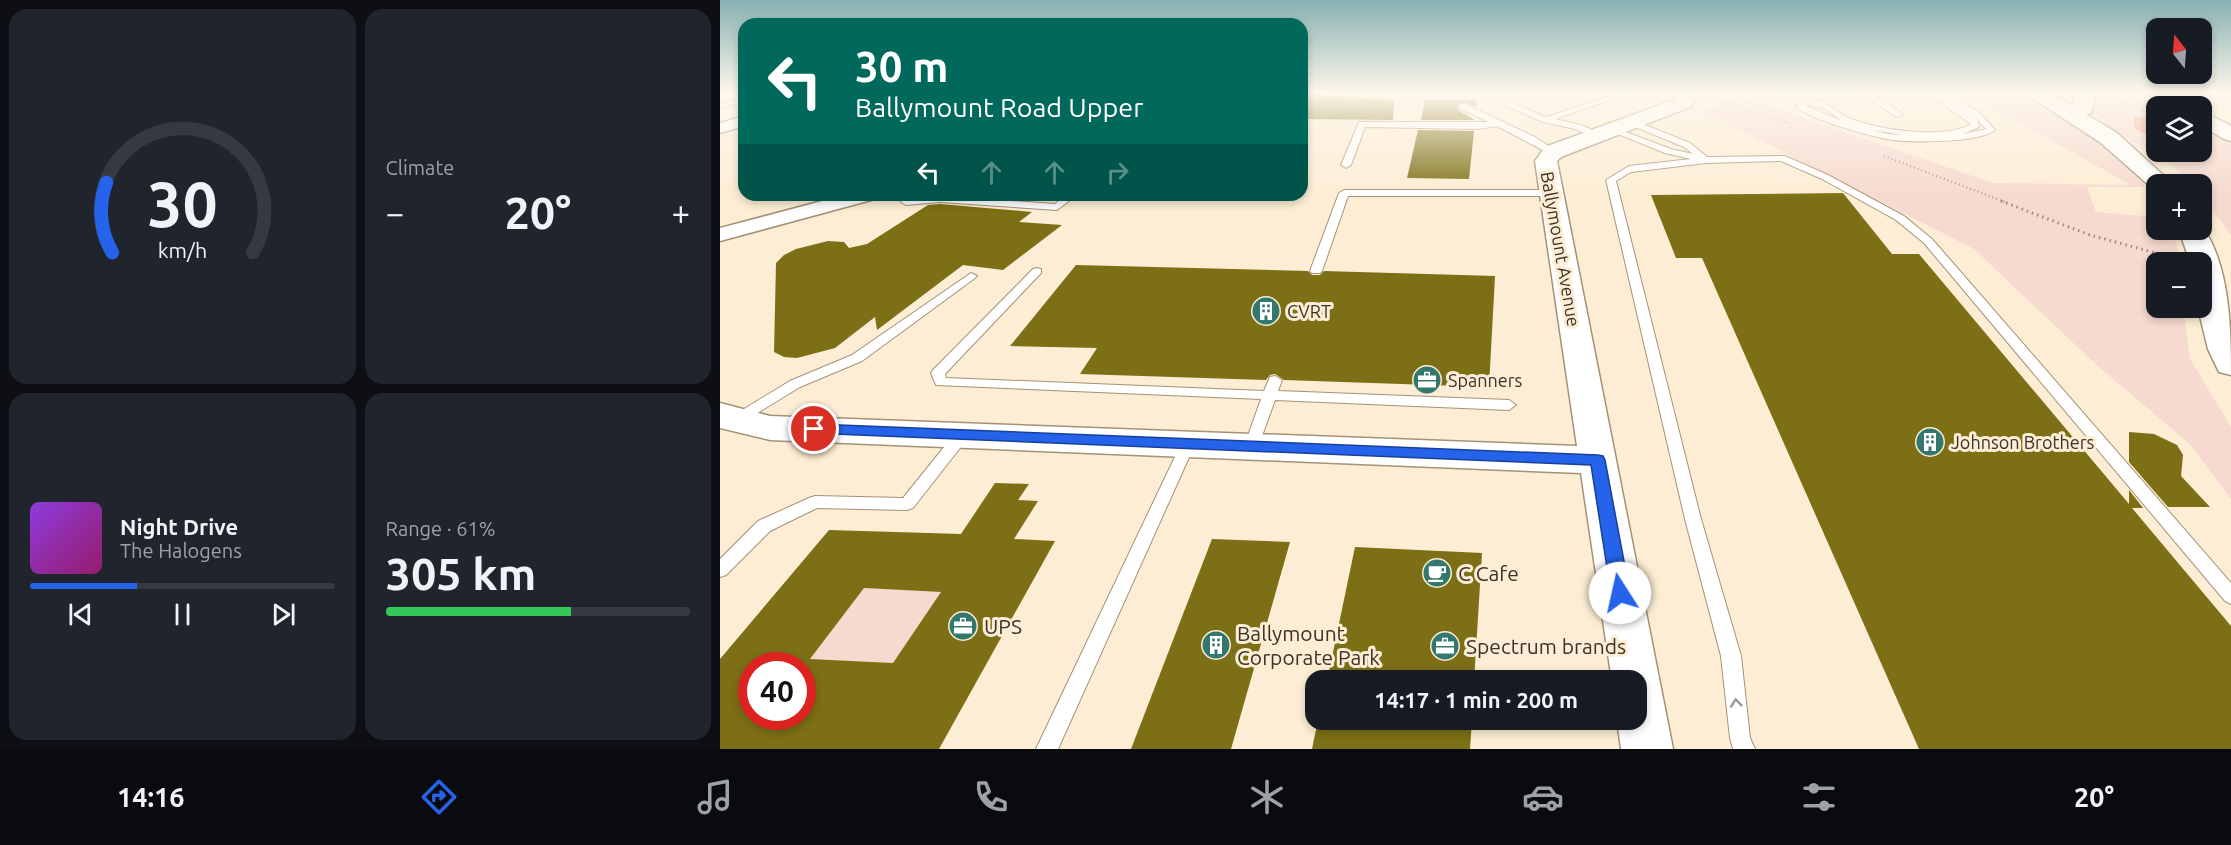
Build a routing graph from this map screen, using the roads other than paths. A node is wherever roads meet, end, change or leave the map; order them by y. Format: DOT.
graph roads {
  1 [pos="1360,128"];
  2 [pos="1508,128"];
  3 [pos="1589,128"];
  4 [pos="1618,128"];
  5 [pos="1856,128"];
  6 [pos="1874,128"];
  7 [pos="1974,128"];
  8 [pos="1990,128"];
  9 [pos="2094,128"];
  10 [pos="1613,130"];
  11 [pos="1553,152"];
  12 [pos="1706,160"];
  13 [pos="1346,165"];
  14 [pos="2149,174"];
  15 [pos="1551,193"];
  16 [pos="846,201"];
  17 [pos="969,201"];
  18 [pos="1064,201"];
  19 [pos="720,235"];
  20 [pos="2197,240"];
  21 [pos="1037,271"];
  22 [pos="1316,271"];
  23 [pos="971,276"];
  24 [pos="2231,365"];
  25 [pos="1275,380"];
  26 [pos="1270,395"];
  27 [pos="1509,405"];
  28 [pos="727,418"];
  29 [pos="962,435"];
  30 [pos="1188,444"];
  31 [pos="1251,447"];
  32 [pos="1598,460"];
  33 [pos="720,570"];
  34 [pos="2231,596"];
  35 [pos="1634,670"];
  36 [pos="1644,730"];
  37 [pos="1047,749"];
  38 [pos="1647,749"];
  39 [pos="1744,749"];
  1 -- 13 [label="lane"];
  2 -- 11 [label="lane"];
  3 -- 10 [label="lane"];
  4 -- 10 [label="street, Ballymount Avenue"];
  5 -- 8 [label="lane"];
  6 -- 7 [label="lane"];
  9 -- 14 [label="street"];
  10 -- 11 [label="street, Ballymount Avenue"];
  10 -- 12 [label="lane"];
  10 -- 12 [label="lane"];
  11 -- 15 [label="street, Ballymount Avenue"];
  12 -- 34 [label="lane"];
  39 -- 12 [label="lane, one-way"];
  15 -- 22 [label="lane"];
  15 -- 32 [label="street, Ballymount Avenue"];
  16 -- 19 [label="street"];
  17 -- 18 [label="lane"];
  20 -- 24 [label="street"];
  21 -- 26 [label="lane"];
  23 -- 28 [label="lane"];
  25 -- 26 [label="lane"];
  26 -- 27 [label="lane"];
  26 -- 31 [label="lane"];
  28 -- 29 [label="street"];
  29 -- 30 [label="street"];
  29 -- 33 [label="lane"];
  30 -- 31 [label="street"];
  30 -- 37 [label="lane"];
  31 -- 32 [label="street"];
  32 -- 35 [label="street, Ballymount Avenue"];
  36 -- 38 [label="street"];
}
